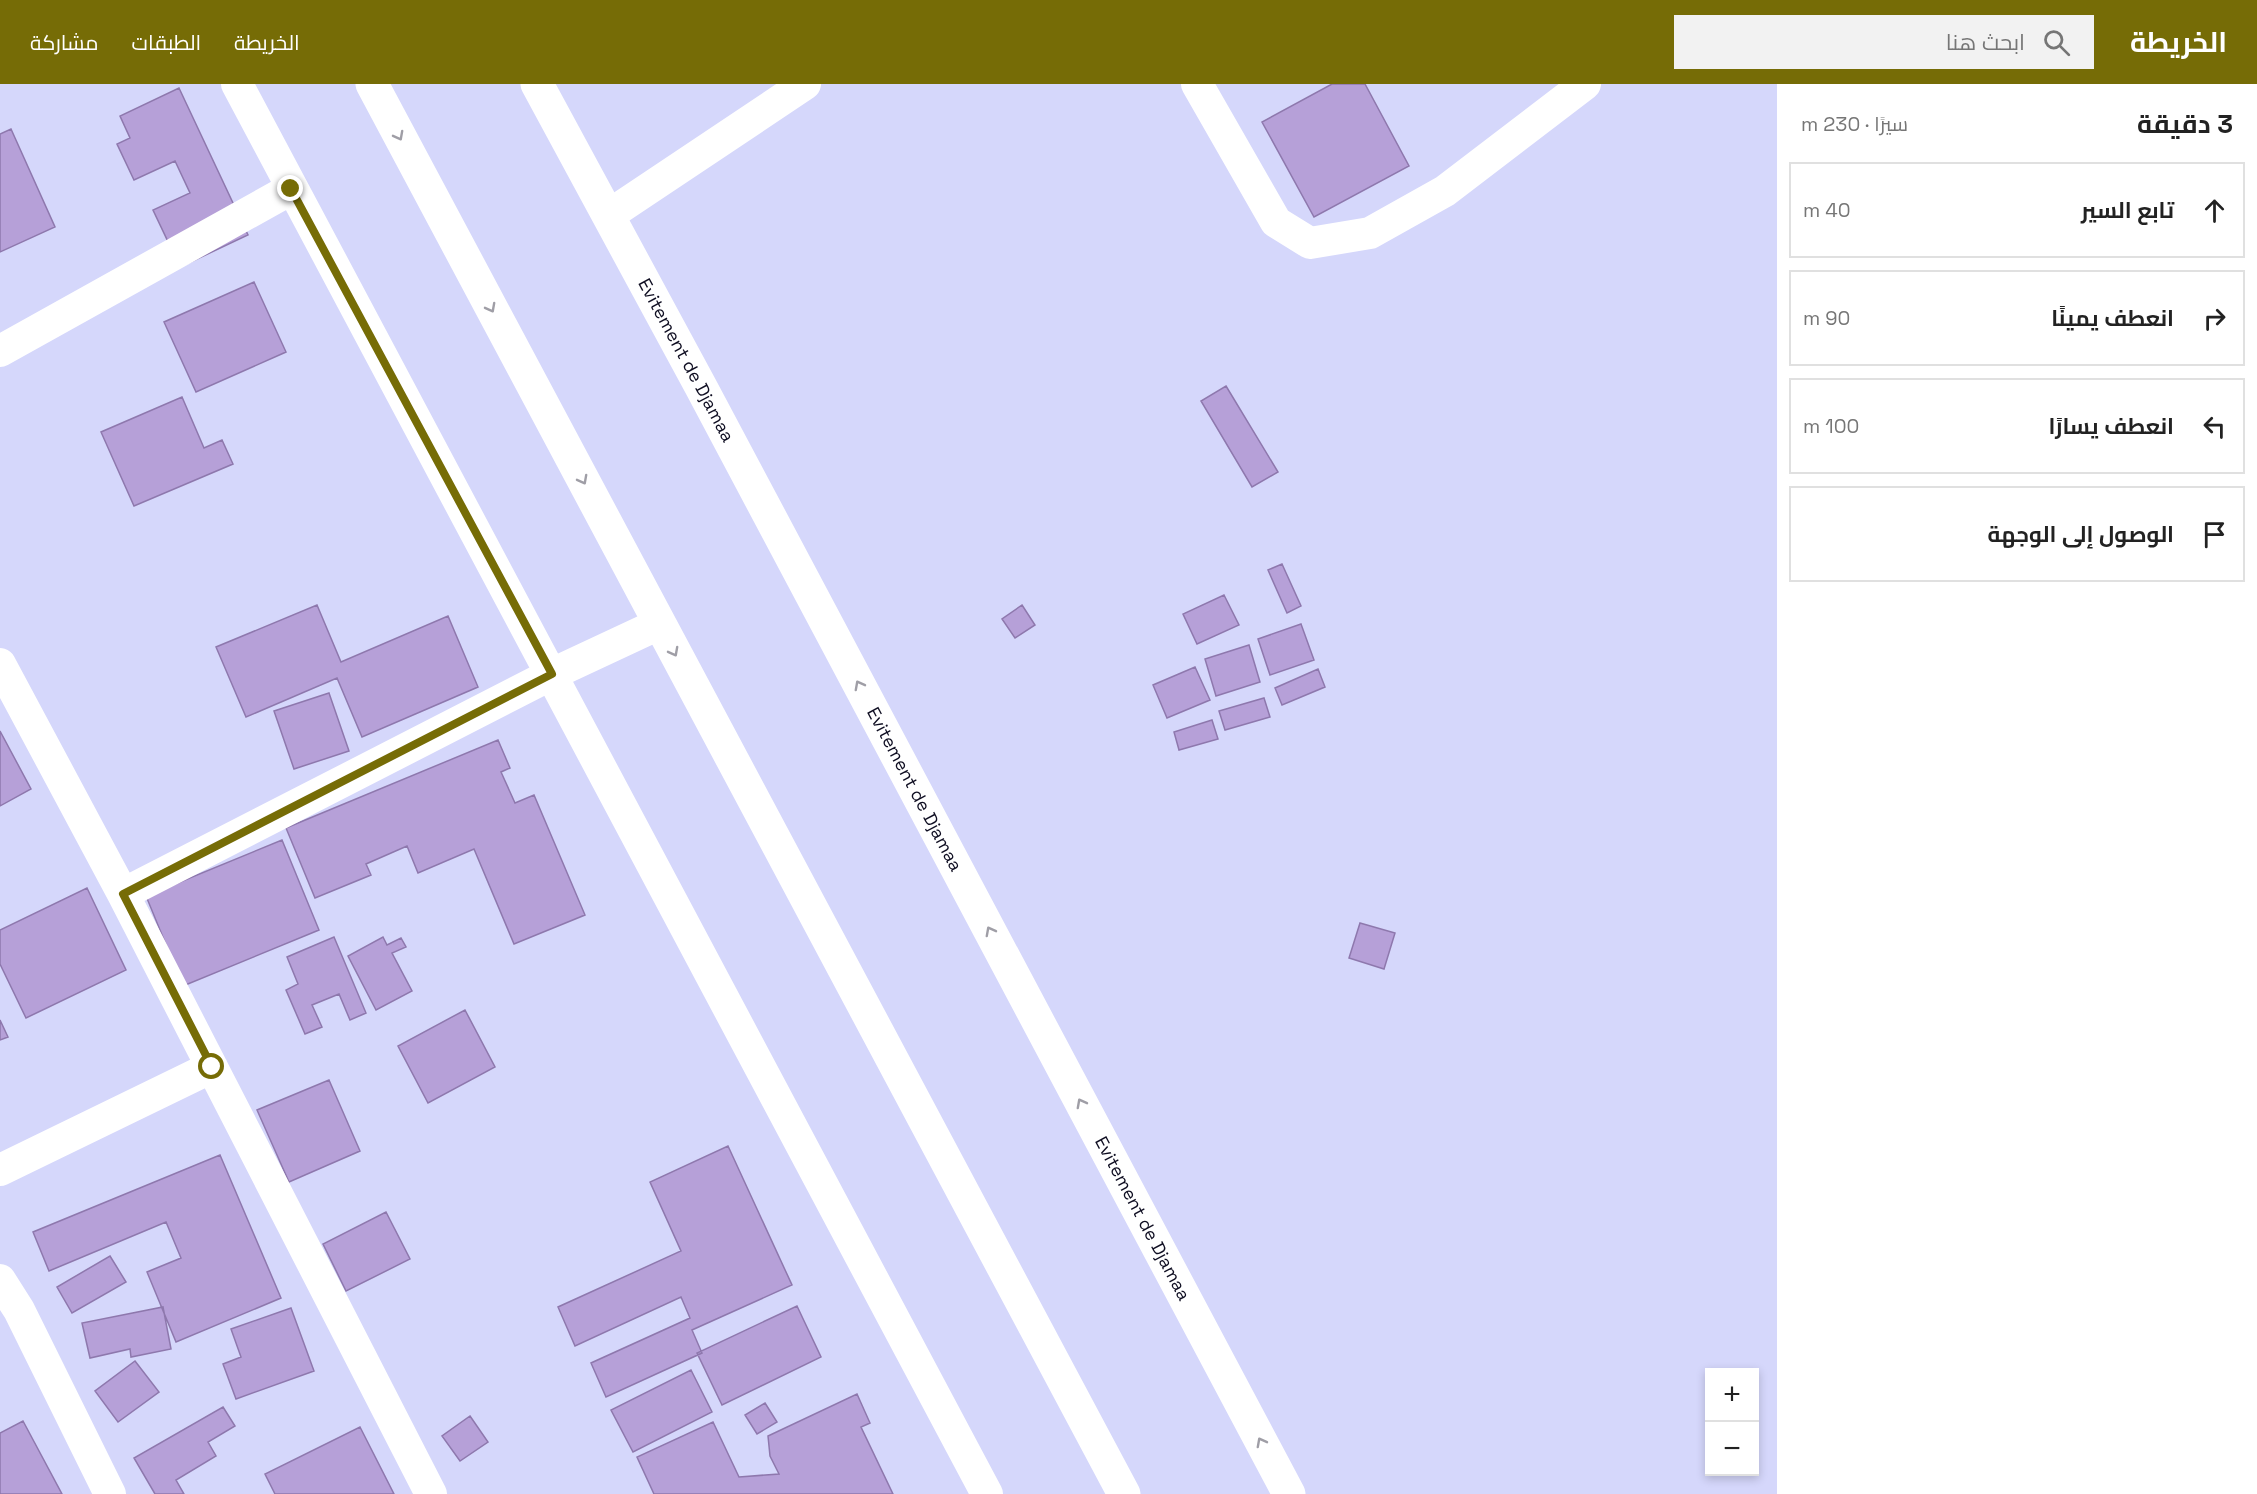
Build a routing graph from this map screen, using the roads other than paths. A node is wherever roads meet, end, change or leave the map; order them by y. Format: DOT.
graph roads {
  1 [pos="237,84"];
  2 [pos="372,84"];
  3 [pos="537,84"];
  4 [pos="805,84"];
  5 [pos="1197,84"];
  6 [pos="1585,84"];
  7 [pos="291,189"];
  8 [pos="609,215"];
  9 [pos="0,351"];
  10 [pos="659,624"];
  11 [pos="0,664"];
  12 [pos="552,674"];
  13 [pos="123,894"];
  14 [pos="212,1067"];
  15 [pos="0,1170"];
  16 [pos="0,1280"];
  17 [pos="9,1314"];
  18 [pos="110,1494"];
  19 [pos="431,1494"];
  20 [pos="987,1494"];
  21 [pos="1124,1494"];
  22 [pos="1289,1494"];
  1 -- 7 [label="street"];
  2 -- 10 [label="main road, one-way"];
  3 -- 8 [label="main road, Evitement de Djamaa"];
  4 -- 8 [label="street"];
  5 -- 6 [label="street"];
  7 -- 9 [label="street"];
  7 -- 12 [label="street"];
  22 -- 8 [label="main road, Evitement de Djamaa, one-way"];
  10 -- 12 [label="street"];
  10 -- 21 [label="main road, one-way"];
  11 -- 13 [label="street"];
  12 -- 13 [label="street"];
  12 -- 20 [label="street"];
  13 -- 14 [label="street"];
  14 -- 15 [label="street"];
  14 -- 19 [label="street"];
  16 -- 17 [label="street"];
  17 -- 18 [label="street"];
}
